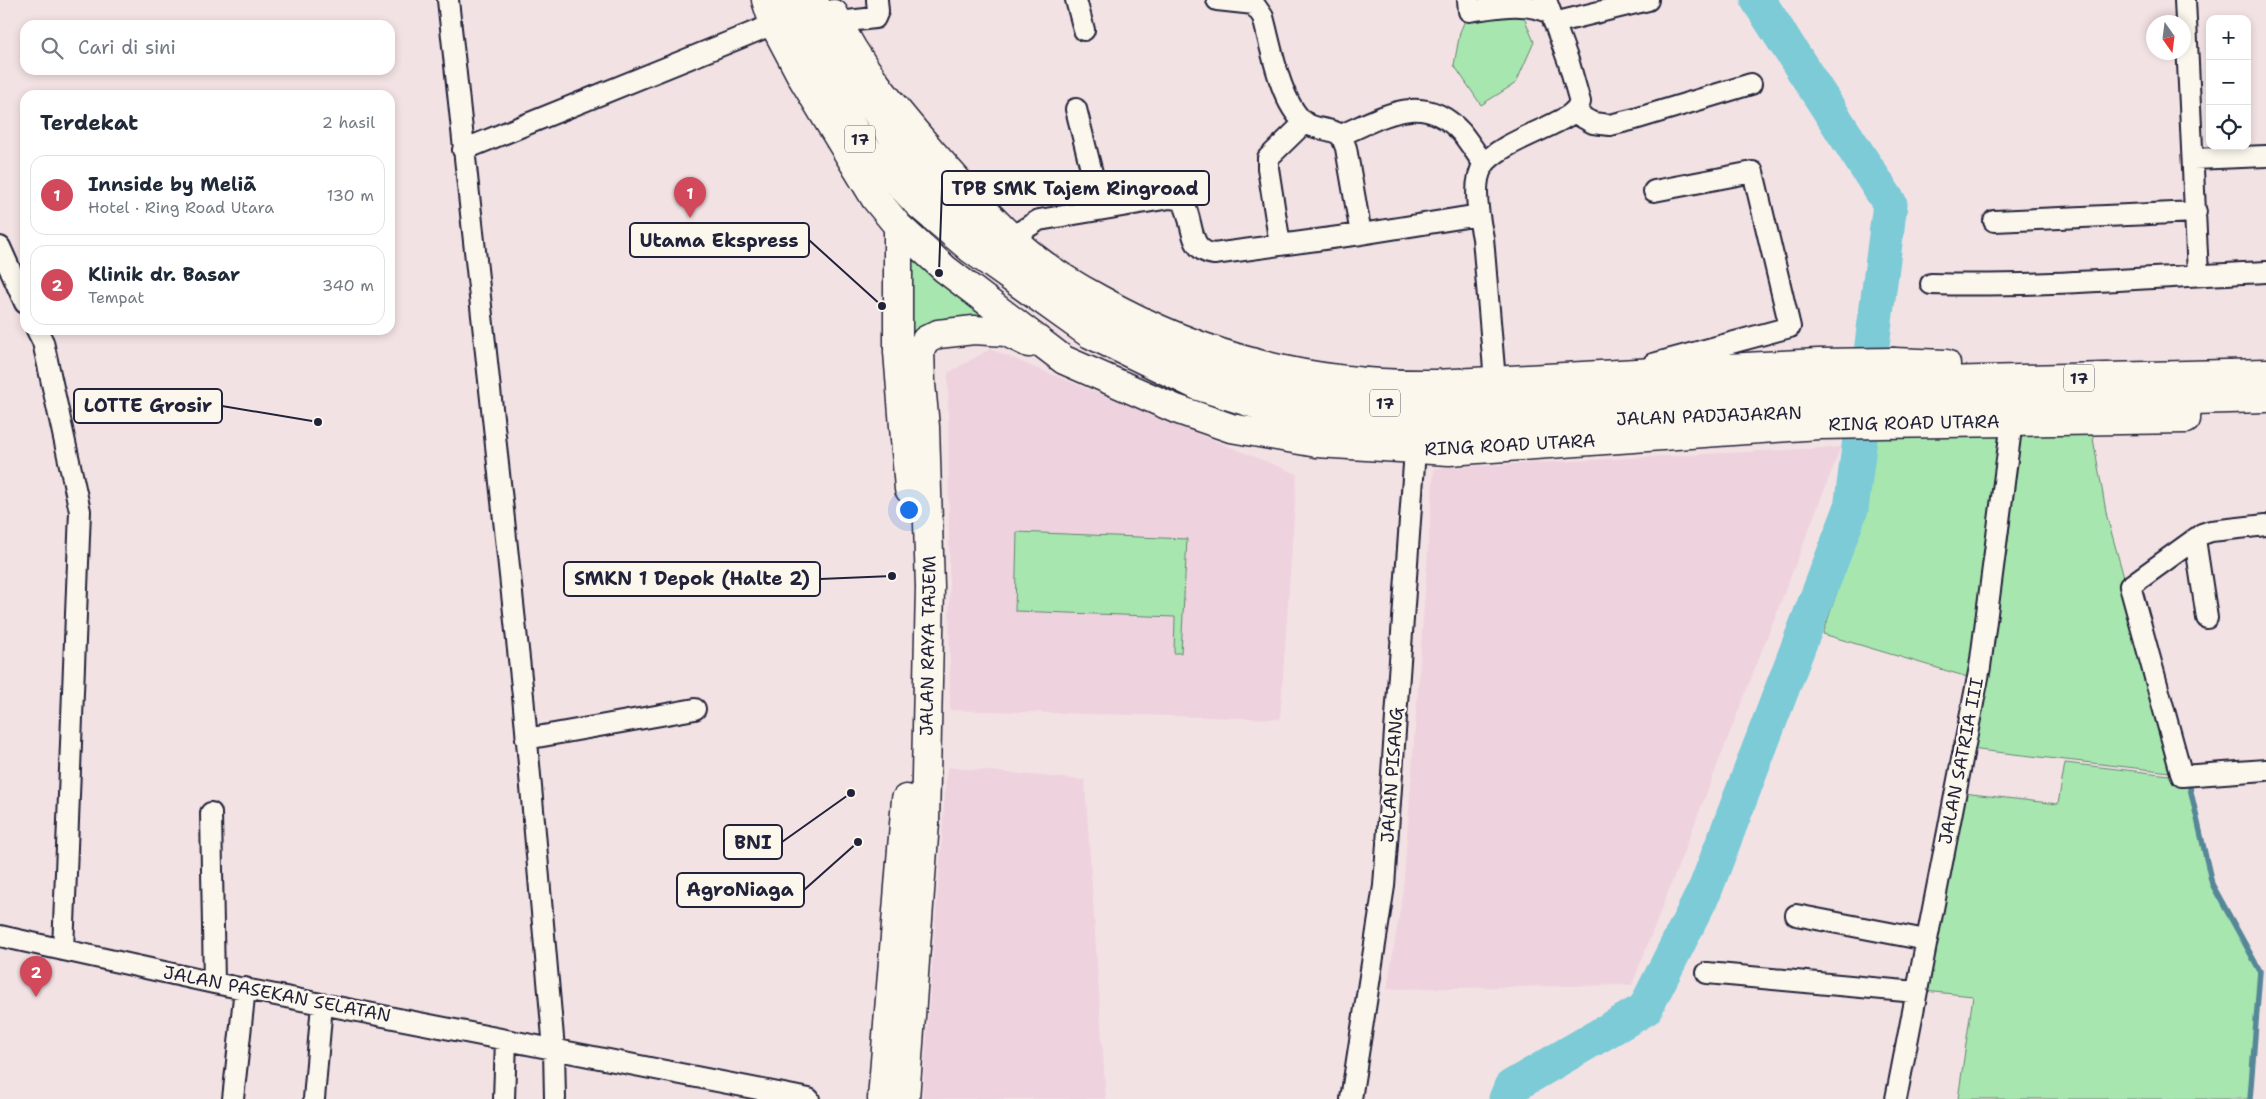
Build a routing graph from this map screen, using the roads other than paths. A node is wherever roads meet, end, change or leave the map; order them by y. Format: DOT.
graph roads {
  1 [pos="448,0"];
  2 [pos="787,0"];
  3 [pos="813,0"];
  4 [pos="877,0"];
  5 [pos="1076,0"];
  6 [pos="1217,0"];
  7 [pos="1468,0"];
  8 [pos="1648,0"];
  9 [pos="2185,0"];
  10 [pos="833,11"];
  11 [pos="770,12"];
  12 [pos="1550,12"];
  13 [pos="1084,30"];
  14 [pos="1751,84"];
  15 [pos="1076,109"];
  16 [pos="1573,112"];
  17 [pos="1305,122"];
  18 [pos="1341,135"];
  19 [pos="463,150"];
  20 [pos="2266,156"];
  21 [pos="2193,159"];
  22 [pos="1484,164"];
  23 [pos="1654,191"];
  24 [pos="1102,209"];
  25 [pos="2196,212"];
  26 [pos="1479,215"];
  27 [pos="1994,221"];
  28 [pos="898,226"];
  29 [pos="1362,234"];
  30 [pos="1015,242"];
  31 [pos="1280,245"];
  32 [pos="0,247"];
  33 [pos="2266,272"];
  34 [pos="2198,275"];
  35 [pos="1931,284"];
  36 [pos="20,292"];
  37 [pos="39,335"];
  38 [pos="2266,359"];
  39 [pos="1064,360"];
  40 [pos="2266,373"];
  41 [pos="1819,374"];
  42 [pos="1609,375"];
  43 [pos="1495,381"];
  44 [pos="1893,394"];
  45 [pos="2266,398"];
  46 [pos="2187,410"];
  47 [pos="2266,417"];
  48 [pos="2012,421"];
  49 [pos="1605,430"];
  50 [pos="1415,450"];
  51 [pos="2266,525"];
  52 [pos="2195,539"];
  53 [pos="2207,618"];
  54 [pos="695,709"];
  55 [pos="526,738"];
  56 [pos="2266,770"];
  57 [pos="211,813"];
  58 [pos="915,822"];
  59 [pos="1796,915"];
  60 [pos="0,936"];
  61 [pos="1926,940"];
  62 [pos="63,950"];
  63 [pos="1706,973"];
  64 [pos="214,983"];
  65 [pos="246,988"];
  66 [pos="1916,992"];
  67 [pos="322,1004"];
  68 [pos="506,1040"];
  69 [pos="554,1049"];
  70 [pos="233,1099"];
  71 [pos="314,1099"];
  72 [pos="504,1099"];
  73 [pos="554,1099"];
  74 [pos="809,1099"];
  75 [pos="882,1099"];
  76 [pos="905,1099"];
  77 [pos="1351,1099"];
  78 [pos="1896,1099"];
  1 -- 19 [label="street"];
  2 -- 49 [label="main road, JALAN PADJAJARAN / 17"];
  3 -- 41 [label="main road, JALAN PADJAJARAN / 17"];
  4 -- 10 [label="street"];
  5 -- 13 [label="street"];
  6 -- 17 [label="street"];
  7 -- 12 [label="street"];
  8 -- 12 [label="street"];
  9 -- 21 [label="street"];
  10 -- 30 [label="main road, RING ROAD UTARA"];
  11 -- 19 [label="street"];
  11 -- 28 [label="main road, RING ROAD UTARA"];
  12 -- 16 [label="street"];
  14 -- 16 [label="street"];
  15 -- 24 [label="street"];
  16 -- 22 [label="street"];
  17 -- 18 [label="street"];
  17 -- 31 [label="street"];
  18 -- 22 [label="street"];
  18 -- 29 [label="street"];
  19 -- 55 [label="street"];
  20 -- 21 [label="street"];
  21 -- 25 [label="street"];
  22 -- 26 [label="street"];
  23 -- 42 [label="street"];
  24 -- 30 [label="street"];
  24 -- 31 [label="street"];
  25 -- 27 [label="street"];
  25 -- 34 [label="street"];
  26 -- 29 [label="street"];
  26 -- 43 [label="street"];
  28 -- 39 [label="main road, RING ROAD UTARA"];
  28 -- 58 [label="main road, JALAN RAYA TAJEM"];
  29 -- 31 [label="street"];
  30 -- 43 [label="main road, RING ROAD UTARA"];
  32 -- 36 [label="street"];
  33 -- 34 [label="street"];
  34 -- 35 [label="street"];
  37 -- 62 [label="street"];
  38 -- 44 [label="main road, RING ROAD UTARA"];
  39 -- 50 [label="main road, RING ROAD UTARA"];
  39 -- 58 [label="main road, JALAN RAYA TAJEM"];
  40 -- 44 [label="main road, JALAN PADJAJARAN / 17"];
  41 -- 42 [label="main road, RING ROAD UTARA"];
  41 -- 44 [label="main road, RING ROAD UTARA"];
  42 -- 43 [label="main road, RING ROAD UTARA"];
  44 -- 46 [label="main road, JALAN PADJAJARAN / 17"];
  44 -- 48 [label="main road, RING ROAD UTARA"];
  44 -- 49 [label="main road, JALAN PADJAJARAN / 17"];
  45 -- 46 [label="main road, JALAN PADJAJARAN / 17"];
  46 -- 47 [label="main road, RING ROAD UTARA"];
  46 -- 48 [label="main road, RING ROAD UTARA"];
  48 -- 61 [label="street, JALAN SATRIA III"];
  49 -- 50 [label="main road, RING ROAD UTARA"];
  50 -- 77 [label="street, JALAN PISANG"];
  51 -- 52 [label="street"];
  52 -- 53 [label="street"];
  52 -- 56 [label="street"];
  54 -- 55 [label="street"];
  55 -- 69 [label="street"];
  57 -- 64 [label="street"];
  58 -- 75 [label="main road, JALAN RAYA TAJEM"];
  58 -- 76 [label="main road, JALAN RAYA TAJEM"];
  59 -- 61 [label="street"];
  60 -- 62 [label="street, JALAN PASEKAN SELATAN"];
  61 -- 66 [label="street, JALAN SATRIA III"];
  62 -- 64 [label="street, JALAN PASEKAN SELATAN"];
  63 -- 66 [label="street"];
  64 -- 65 [label="street, JALAN PASEKAN SELATAN"];
  65 -- 67 [label="street, JALAN PASEKAN SELATAN"];
  65 -- 70 [label="street"];
  66 -- 78 [label="street, JALAN SATRIA III"];
  67 -- 68 [label="street, JALAN PASEKAN SELATAN"];
  67 -- 71 [label="street"];
  68 -- 69 [label="street, JALAN PASEKAN SELATAN"];
  68 -- 72 [label="street"];
  69 -- 73 [label="street"];
  69 -- 74 [label="street, JALAN PASEKAN SELATAN"];
}
